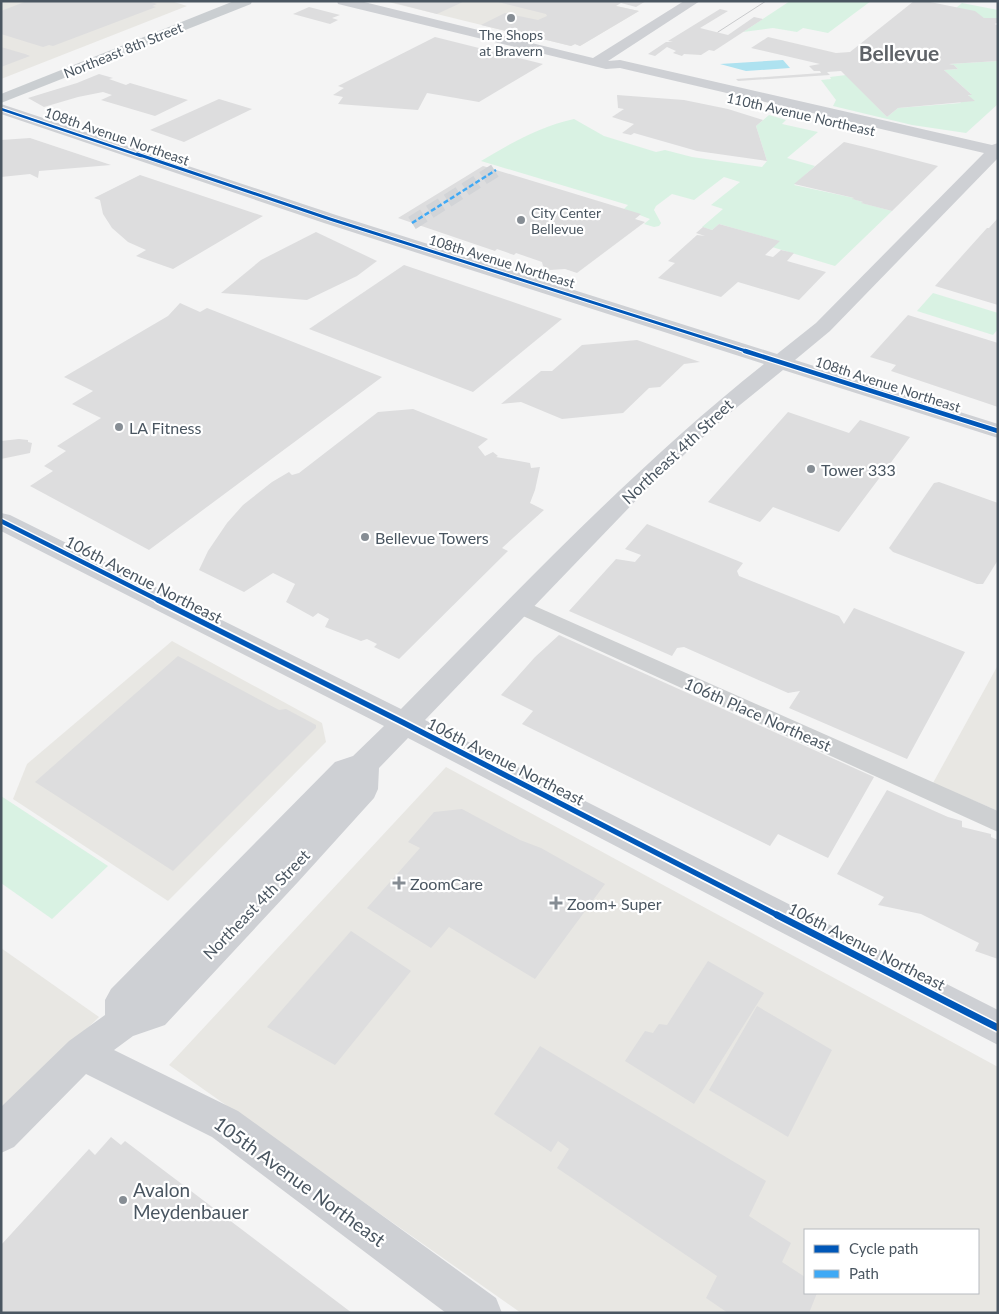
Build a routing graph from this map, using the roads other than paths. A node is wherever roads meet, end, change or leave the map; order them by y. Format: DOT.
graph roads {
  1 [pos="220,1"];
  2 [pos="246,1"];
  3 [pos="343,1"];
  4 [pos="694,1"];
  5 [pos="599,63"];
  6 [pos="1,87"];
  7 [pos="1,99"];
  8 [pos="772,107"];
  9 [pos="1,109"];
  10 [pos="816,109"];
  11 [pos="995,153"];
  12 [pos="780,360"];
  13 [pos="998,431"];
  14 [pos="1,521"];
  15 [pos="519,606"];
  16 [pos="404,723"];
  17 [pos="998,822"];
  18 [pos="998,1028"];
  19 [pos="82,1053"];
  20 [pos="1,1134"];
  21 [pos="481,1313"];
  1 -- 6 [label="main road, Northeast 8th Street"];
  2 -- 7 [label="main road, Northeast 8th Street"];
  3 -- 5 [label="street, 110th Avenue Northeast"];
  4 -- 5 [label="street"];
  5 -- 8 [label="street, 110th Avenue Northeast"];
  5 -- 10 [label="street, 110th Avenue Northeast"];
  8 -- 10 [label="street"];
  8 -- 11 [label="street, 110th Avenue Northeast"];
  9 -- 12 [label="street, 108th Avenue Northeast"];
  10 -- 11 [label="street, 110th Avenue Northeast"];
  11 -- 12 [label="street, Northeast 4th Street"];
  12 -- 13 [label="street, 108th Avenue Northeast"];
  12 -- 15 [label="street, Northeast 4th Street"];
  14 -- 16 [label="street, 106th Avenue Northeast"];
  15 -- 16 [label="street, Northeast 4th Street"];
  15 -- 17 [label="street, 106th Place Northeast"];
  16 -- 18 [label="street, 106th Avenue Northeast"];
  16 -- 19 [label="street, Northeast 4th Street"];
  19 -- 20 [label="street, Northeast 4th Street"];
  19 -- 21 [label="street, 105th Avenue Northeast"];
}
